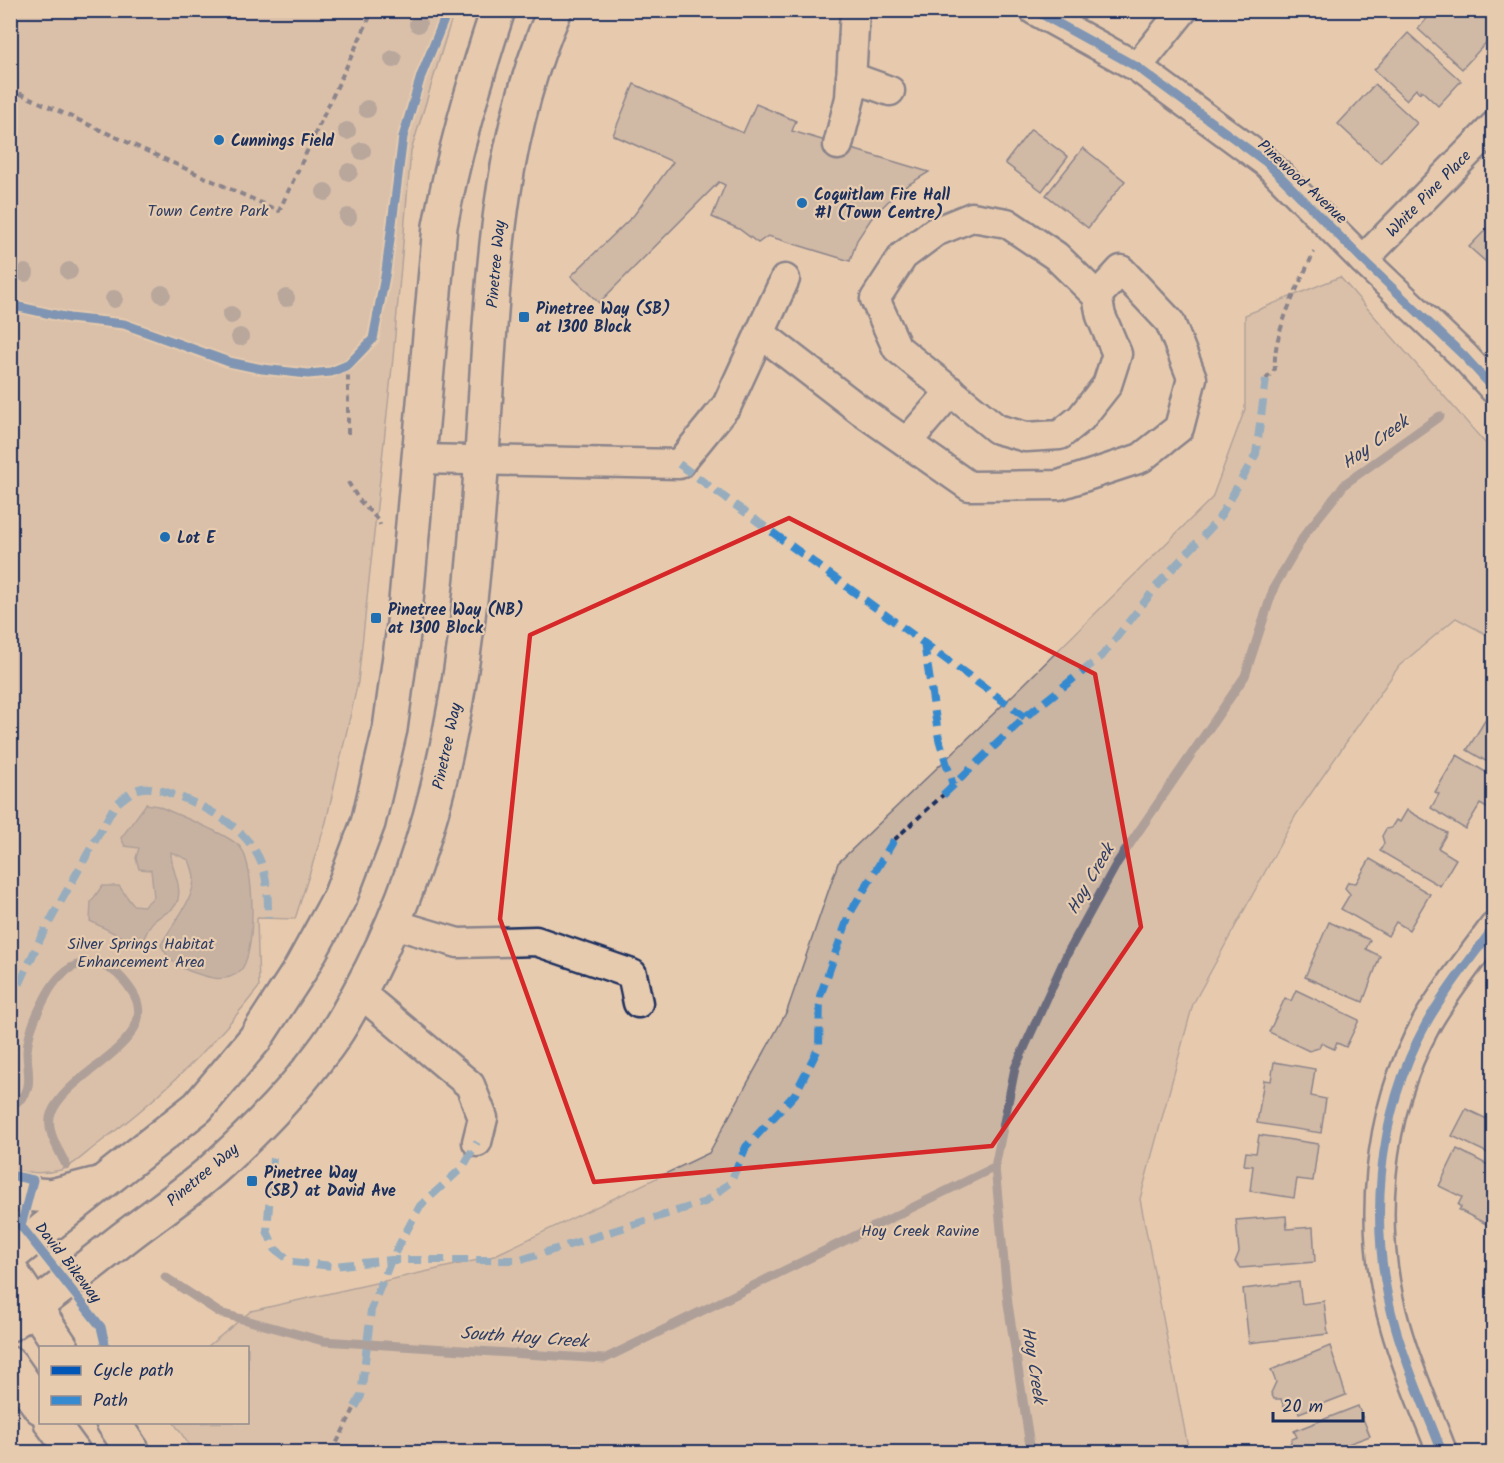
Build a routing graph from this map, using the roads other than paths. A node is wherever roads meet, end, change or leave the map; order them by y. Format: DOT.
graph roads {
  1 [pos="498,10"];
  2 [pos="555,10"];
  3 [pos="855,10"];
  4 [pos="1034,10"];
  5 [pos="1183,10"];
  6 [pos="1137,67"];
  7 [pos="851,77"];
  8 [pos="890,91"];
  9 [pos="1494,126"];
  10 [pos="838,145"];
  11 [pos="1363,260"];
  12 [pos="785,279"];
  13 [pos="1097,296"];
  14 [pos="760,333"];
  15 [pos="1494,389"];
  16 [pos="951,391"];
  17 [pos="907,442"];
  18 [pos="419,459"];
  19 [pos="482,462"];
  20 [pos="394,924"];
  21 [pos="1494,927"];
  22 [pos="359,992"];
  23 [pos="639,1003"];
  24 [pos="477,1142"];
  25 [pos="105,1182"];
  26 [pos="10,1192"];
  27 [pos="10,1256"];
  28 [pos="10,1270"];
  29 [pos="23,1315"];
  30 [pos="61,1346"];
  31 [pos="10,1364"];
  32 [pos="10,1404"];
  33 [pos="39,1406"];
  34 [pos="39,1422"];
  35 [pos="114,1424"];
  36 [pos="133,1452"];
  37 [pos="1443,1452"];
  1 -- 18 [label="main road"];
  2 -- 19 [label="main road, Pinetree Way"];
  3 -- 7 [label="street"];
  4 -- 6 [label="street, Pinewood Avenue"];
  5 -- 6 [label="street"];
  6 -- 11 [label="street, Pinewood Avenue"];
  7 -- 8 [label="street"];
  7 -- 10 [label="street"];
  9 -- 11 [label="street, White Pine Place"];
  11 -- 15 [label="street, Pinewood Avenue"];
  12 -- 14 [label="street"];
  13 -- 16 [label="street"];
  13 -- 16 [label="street"];
  13 -- 17 [label="street"];
  14 -- 17 [label="street"];
  14 -- 19 [label="street"];
  16 -- 17 [label="street"];
  18 -- 19 [label="street"];
  18 -- 25 [label="main road"];
  19 -- 20 [label="main road, Pinetree Way"];
  20 -- 22 [label="main road, Pinetree Way"];
  20 -- 23 [label="street"];
  21 -- 37 [label="street"];
  22 -- 24 [label="street"];
  22 -- 29 [label="main road, Pinetree Way"];
  25 -- 26 [label="main road"];
  25 -- 27 [label="main road"];
  28 -- 29 [label="main road"];
  29 -- 30 [label="main road"];
  31 -- 33 [label="main road"];
  32 -- 34 [label="main road"];
  35 -- 36 [label="main road"];
}
